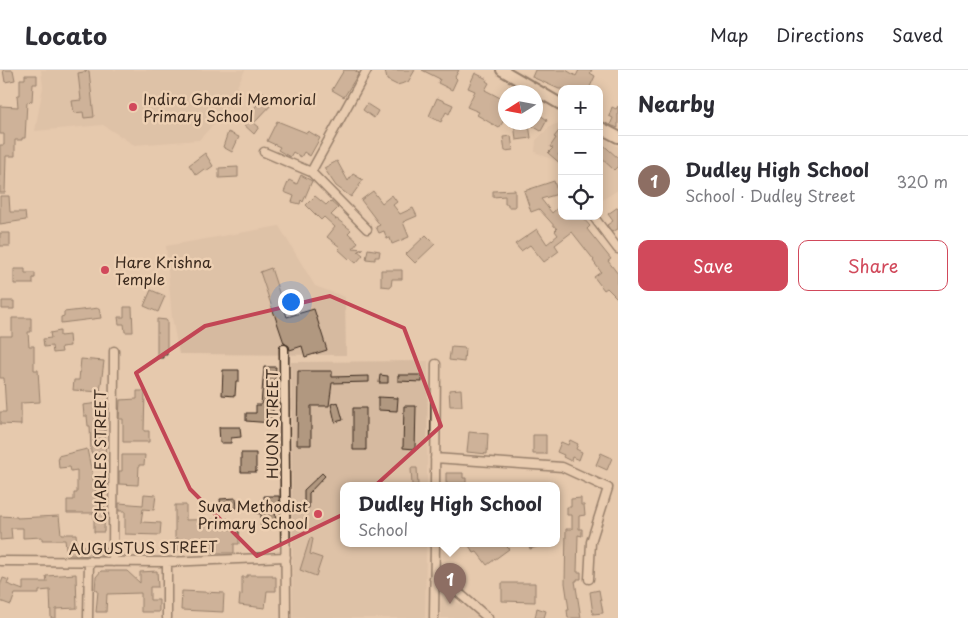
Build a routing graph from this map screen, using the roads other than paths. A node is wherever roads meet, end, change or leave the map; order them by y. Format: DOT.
graph roads {
  1 [pos="366,70"];
  2 [pos="502,70"];
  3 [pos="558,103"];
  4 [pos="603,129"];
  5 [pos="618,137"];
  6 [pos="264,152"];
  7 [pos="311,172"];
  8 [pos="596,220"];
  9 [pos="368,230"];
  10 [pos="618,249"];
  11 [pos="284,349"];
  12 [pos="114,351"];
  13 [pos="436,364"];
  14 [pos="435,458"];
  15 [pos="435,482"];
  16 [pos="434,547"];
  17 [pos="286,557"];
  18 [pos="0,561"];
  19 [pos="88,561"];
  20 [pos="113,562"];
  21 [pos="167,562"];
  22 [pos="434,578"];
  23 [pos="589,579"];
  24 [pos="88,618"];
  25 [pos="168,618"];
  26 [pos="286,618"];
  27 [pos="434,618"];
  28 [pos="488,618"];
  1 -- 7 [label="street"];
  2 -- 3 [label="main road"];
  4 -- 5 [label="main road"];
  6 -- 7 [label="street"];
  7 -- 9 [label="street"];
  8 -- 10 [label="street"];
  11 -- 17 [label="street, HUON STREET"];
  12 -- 20 [label="street, CHARLES STREET"];
  13 -- 14 [label="street"];
  14 -- 15 [label="street"];
  14 -- 23 [label="street"];
  16 -- 22 [label="street"];
  17 -- 21 [label="street, AUGUSTUS STREET"];
  17 -- 26 [label="street, HUON STREET"];
  18 -- 19 [label="street, AUGUSTUS STREET"];
  19 -- 20 [label="street, AUGUSTUS STREET"];
  19 -- 24 [label="street"];
  20 -- 21 [label="street, AUGUSTUS STREET"];
  21 -- 25 [label="street"];
  22 -- 27 [label="street"];
  22 -- 28 [label="street"];
}
